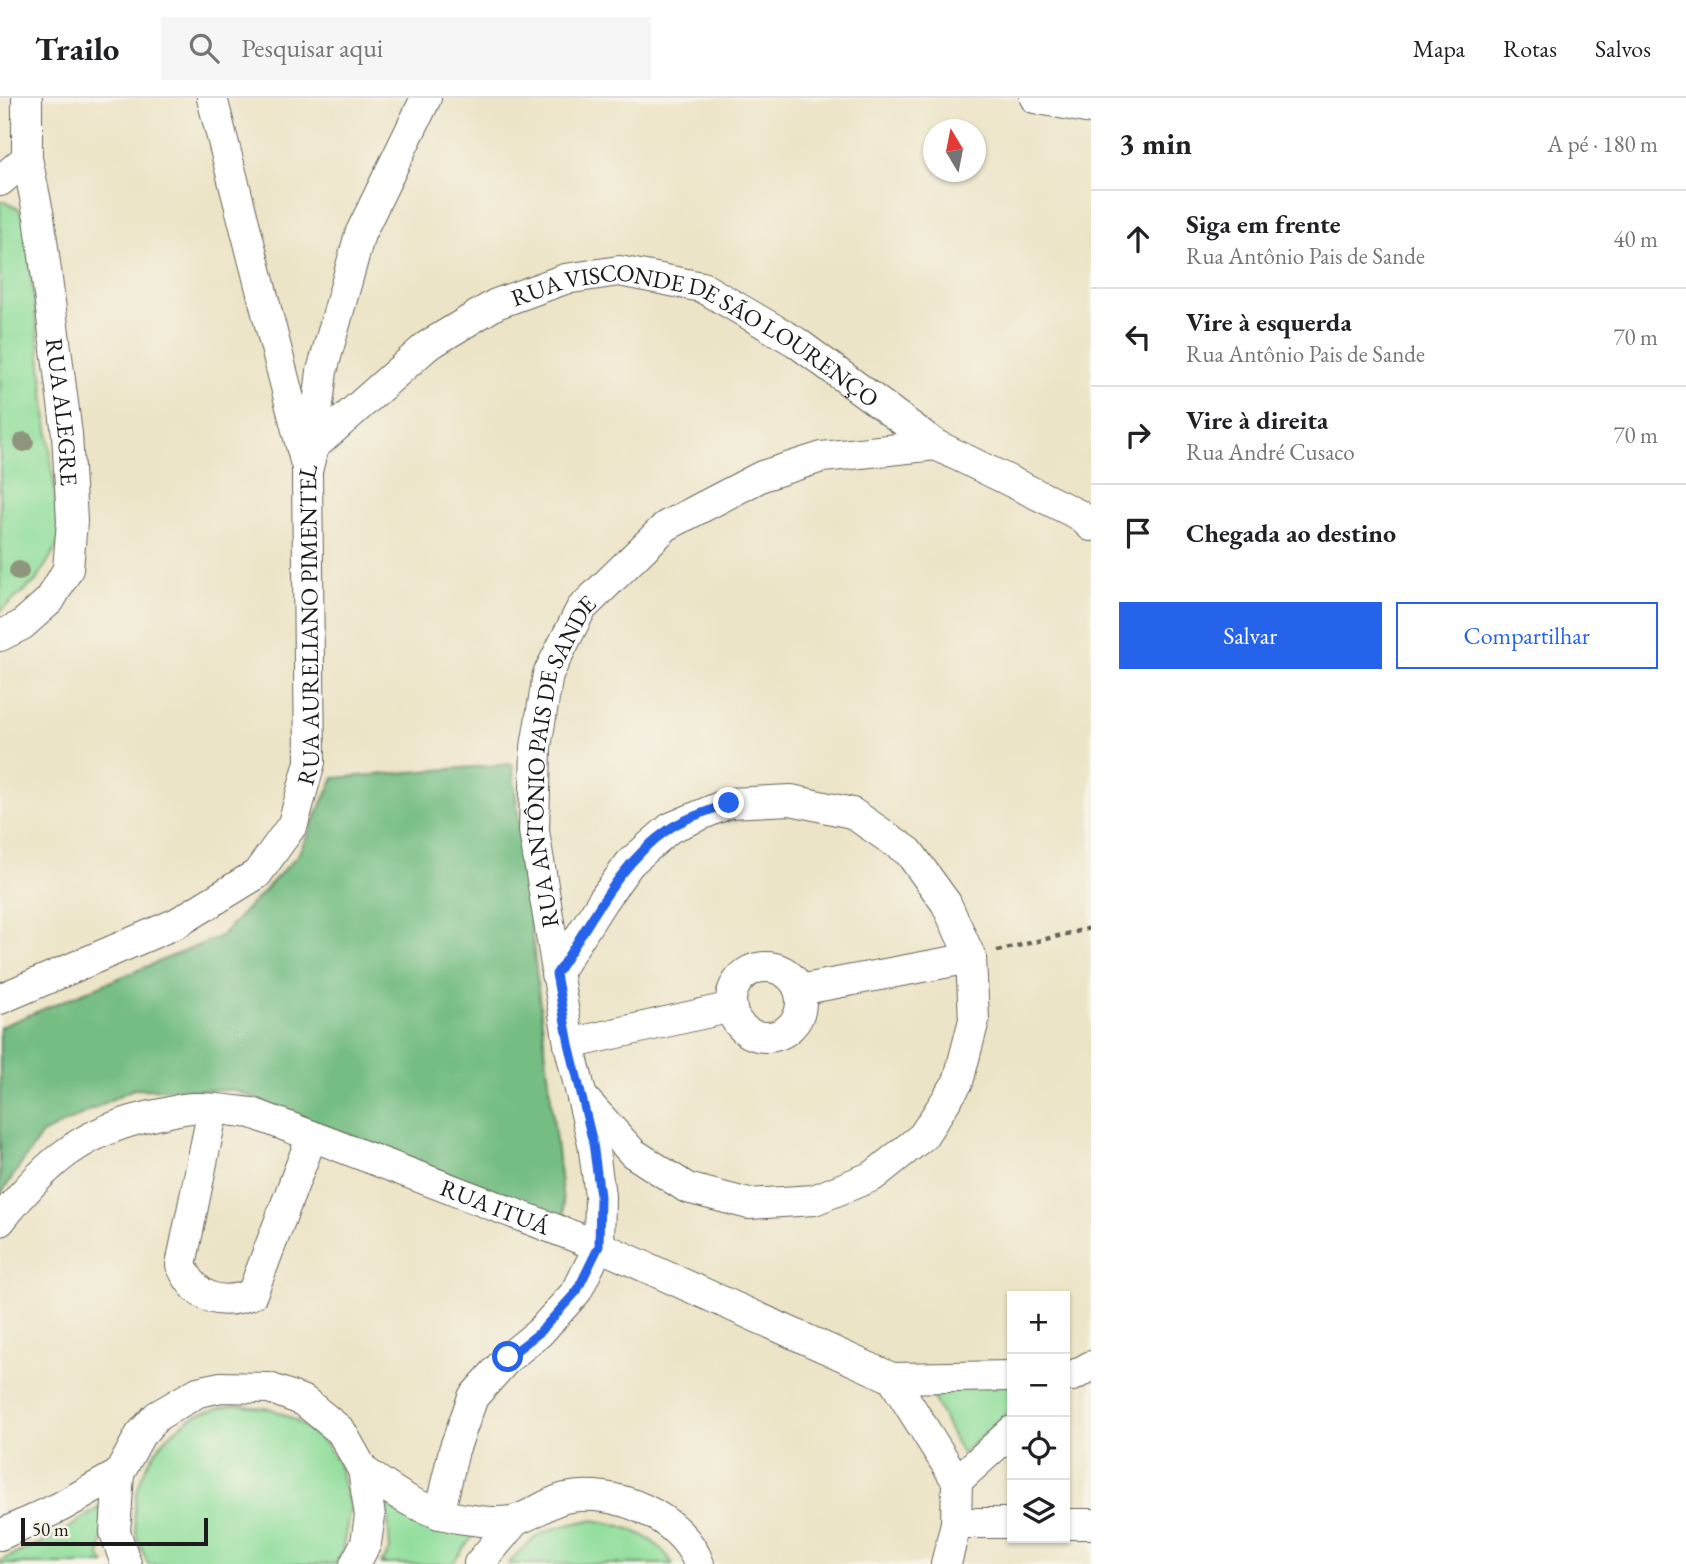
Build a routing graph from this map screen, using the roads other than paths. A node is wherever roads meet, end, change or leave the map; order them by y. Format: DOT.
graph roads {
  1 [pos="27,98"];
  2 [pos="212,98"];
  3 [pos="426,98"];
  4 [pos="1035,98"];
  5 [pos="1091,109"];
  6 [pos="27,158"];
  7 [pos="0,181"];
  8 [pos="936,445"];
  9 [pos="310,459"];
  10 [pos="1091,526"];
  11 [pos="0,636"];
  12 [pos="971,958"];
  13 [pos="556,974"];
  14 [pos="799,990"];
  15 [pos="0,999"];
  16 [pos="732,1007"];
  17 [pos="569,1044"];
  18 [pos="581,1095"];
  19 [pos="213,1109"];
  20 [pos="312,1136"];
  21 [pos="0,1221"];
  22 [pos="599,1246"];
  23 [pos="1007,1376"];
  24 [pos="892,1378"];
  25 [pos="1007,1436"];
  26 [pos="363,1470"];
  27 [pos="119,1474"];
  28 [pos="957,1481"];
  29 [pos="439,1514"];
  30 [pos="514,1521"];
  31 [pos="956,1523"];
  32 [pos="1007,1523"];
  33 [pos="1070,1524"];
  34 [pos="1091,1524"];
  35 [pos="0,1535"];
  36 [pos="126,1564"];
  37 [pos="355,1564"];
  38 [pos="479,1564"];
  39 [pos="699,1564"];
  40 [pos="946,1564"];
  1 -- 6 [label="street, RUA ALEGRE"];
  2 -- 9 [label="street"];
  3 -- 9 [label="street, RUA AURELIANO PIMENTEL"];
  4 -- 5 [label="street"];
  6 -- 7 [label="street"];
  6 -- 11 [label="street, RUA ALEGRE"];
  8 -- 9 [label="street, RUA VISCONDE DE SÃO LOURENÇO"];
  8 -- 10 [label="street, RUA VISCONDE DE SÃO LOURENÇO"];
  8 -- 13 [label="street, RUA ANTÔNIO PAIS DE SANDE"];
  9 -- 15 [label="street, RUA AURELIANO PIMENTEL"];
  12 -- 13 [label="street"];
  12 -- 14 [label="street"];
  12 -- 18 [label="street"];
  13 -- 17 [label="street, RUA ANTÔNIO PAIS DE SANDE"];
  14 -- 16 [label="street"];
  14 -- 16 [label="street"];
  16 -- 17 [label="street"];
  17 -- 18 [label="street, RUA ANTÔNIO PAIS DE SANDE"];
  18 -- 22 [label="street, RUA ANTÔNIO PAIS DE SANDE"];
  19 -- 20 [label="street, RUA ITUÁ"];
  19 -- 20 [label="street"];
  19 -- 21 [label="street, RUA ITUÁ"];
  20 -- 22 [label="street, RUA ITUÁ"];
  22 -- 24 [label="street, RUA ITUÁ"];
  22 -- 29 [label="street, RUA ANTÔNIO PAIS DE SANDE"];
  23 -- 24 [label="street, RUA ITUÁ"];
  24 -- 28 [label="street"];
  25 -- 28 [label="street"];
  26 -- 27 [label="street"];
  26 -- 29 [label="street"];
  26 -- 37 [label="street"];
  27 -- 35 [label="street"];
  27 -- 36 [label="street"];
  28 -- 31 [label="street"];
  29 -- 30 [label="street"];
  30 -- 38 [label="street"];
  30 -- 39 [label="street"];
  31 -- 32 [label="street"];
  31 -- 40 [label="street"];
  33 -- 34 [label="street"];
}
